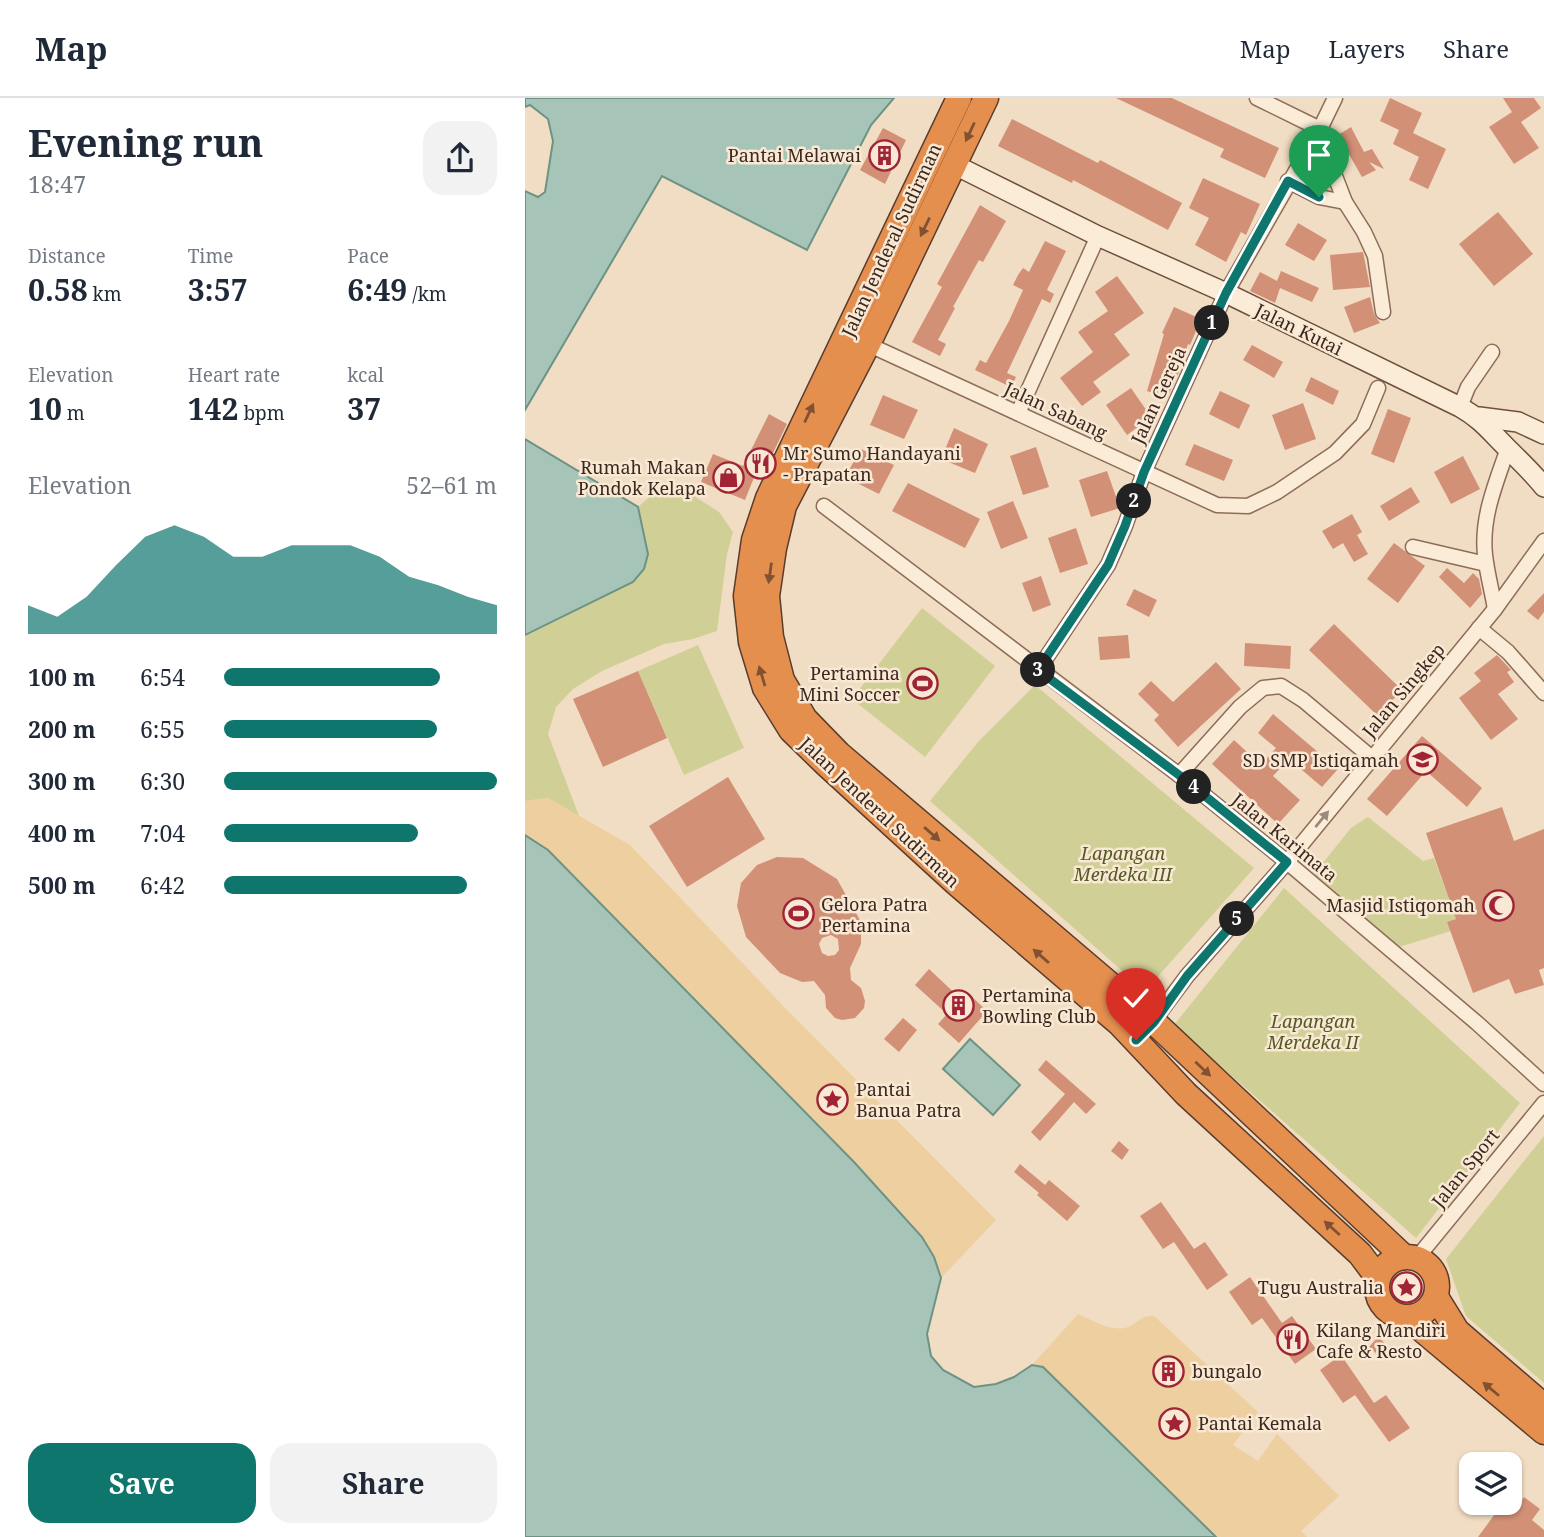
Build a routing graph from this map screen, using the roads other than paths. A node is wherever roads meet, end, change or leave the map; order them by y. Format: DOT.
graph roads {
  1 [pos="959,98"];
  2 [pos="986,98"];
  3 [pos="1257,98"];
  4 [pos="1335,98"];
  5 [pos="1316,135"];
  6 [pos="931,154"];
  7 [pos="955,165"];
  8 [pos="1288,181"];
  9 [pos="1345,202"];
  10 [pos="1098,236"];
  11 [pos="1226,293"];
  12 [pos="1383,312"];
  13 [pos="876,348"];
  14 [pos="1492,352"];
  15 [pos="1378,388"];
  16 [pos="1460,407"];
  17 [pos="1018,413"];
  18 [pos="1479,417"];
  19 [pos="1544,434"];
  20 [pos="1508,449"];
  21 [pos="1524,462"];
  22 [pos="1144,472"];
  23 [pos="1544,473"];
  24 [pos="1544,487"];
  25 [pos="824,506"];
  26 [pos="1544,541"];
  27 [pos="1413,547"];
  28 [pos="1486,564"];
  29 [pos="1496,609"];
  30 [pos="1479,628"];
  31 [pos="1038,670"];
  32 [pos="1544,693"];
  33 [pos="1372,758"];
  34 [pos="1179,775"];
  35 [pos="1287,862"];
  36 [pos="1154,1022"];
  37 [pos="1136,1040"];
  38 [pos="1544,1084"];
  39 [pos="1544,1103"];
  40 [pos="1410,1258"];
  41 [pos="1378,1278"];
  42 [pos="1436,1297"];
  43 [pos="1408,1318"];
  44 [pos="1544,1406"];
  45 [pos="1544,1432"];
  1 -- 6 [label="highway, Jalan Jenderal Sudirman"];
  2 -- 7 [label="highway, Jalan Jenderal Sudirman, one-way"];
  3 -- 5 [label="street"];
  4 -- 5 [label="street, Jalan Gereja"];
  5 -- 8 [label="street, Jalan Gereja"];
  5 -- 9 [label="street"];
  6 -- 7 [label="highway"];
  37 -- 6 [label="highway, Jalan Jenderal Sudirman, one-way"];
  7 -- 10 [label="street, Jalan Kutai"];
  7 -- 36 [label="highway, Jalan Jenderal Sudirman, one-way"];
  8 -- 9 [label="street"];
  8 -- 11 [label="street, Jalan Gereja"];
  9 -- 12 [label="street"];
  10 -- 11 [label="street, Jalan Kutai"];
  10 -- 17 [label="street"];
  11 -- 16 [label="street, Jalan Kutai"];
  11 -- 22 [label="street, Jalan Gereja"];
  13 -- 17 [label="street, Jalan Sabang"];
  14 -- 16 [label="street"];
  15 -- 22 [label="street, Jalan Sabang"];
  16 -- 18 [label="street, Jalan Kutai"];
  17 -- 22 [label="street, Jalan Sabang"];
  18 -- 19 [label="street"];
  18 -- 20 [label="street, Jalan Kutai"];
  20 -- 21 [label="street, Jalan Kutai"];
  20 -- 28 [label="street"];
  21 -- 23 [label="street"];
  21 -- 24 [label="street, Jalan Kutai"];
  22 -- 31 [label="street, Jalan Gereja"];
  25 -- 31 [label="street, Jalan Karimata"];
  26 -- 29 [label="street, Jalan Singkep"];
  27 -- 28 [label="street"];
  28 -- 29 [label="street"];
  29 -- 30 [label="street, Jalan Singkep"];
  30 -- 32 [label="street"];
  30 -- 33 [label="street, Jalan Singkep"];
  31 -- 34 [label="street, Jalan Karimata"];
  33 -- 34 [label="street"];
  35 -- 33 [label="street, Jalan Singkep, one-way"];
  34 -- 35 [label="street, Jalan Karimata"];
  35 -- 36 [label="street, Jalan Singkep"];
  35 -- 38 [label="street, Jalan Karimata"];
  36 -- 37 [label="street, Jalan Singkep"];
  36 -- 40 [label="highway, Jalan Jenderal Sudirman, one-way"];
  41 -- 37 [label="highway, Jalan Jenderal Sudirman, one-way"];
  39 -- 40 [label="street, Jalan Sport"];
  40 -- 41 [label="highway"];
  40 -- 42 [label="highway, Jalan Jenderal Sudirman"];
  41 -- 43 [label="highway, Jalan Jenderal Sudirman"];
  42 -- 43 [label="highway"];
  42 -- 44 [label="highway, Jalan Jenderal Sudirman"];
  45 -- 43 [label="highway, Jalan Jenderal Sudirman, one-way"];
}
